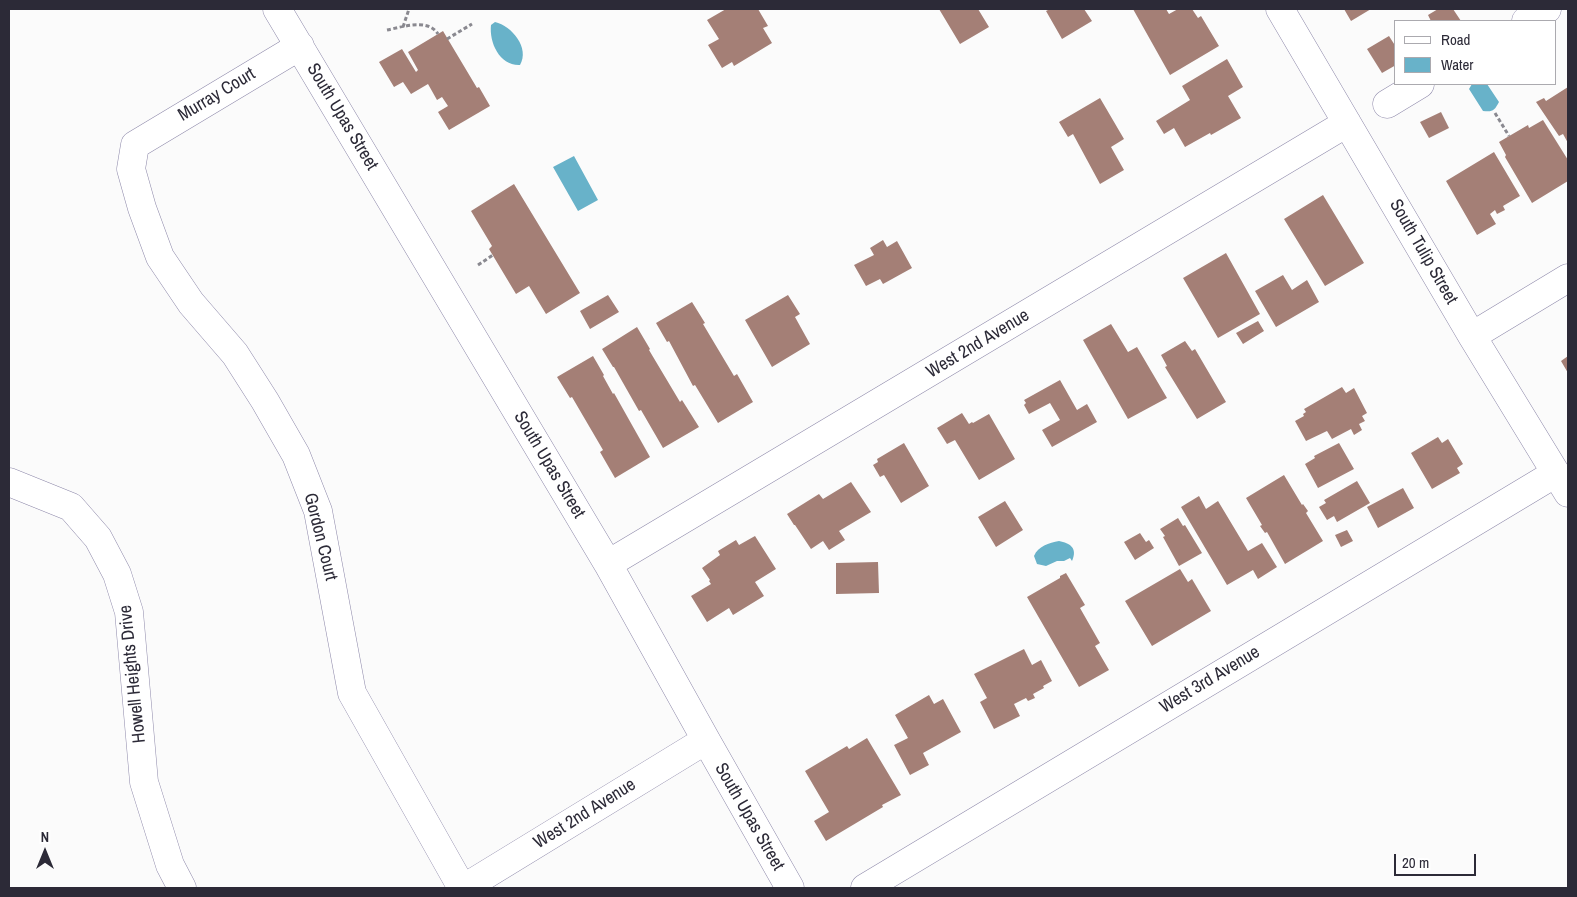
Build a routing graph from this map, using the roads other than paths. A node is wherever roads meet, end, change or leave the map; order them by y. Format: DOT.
graph roads {
  1 [pos="277,9"];
  2 [pos="1280,9"];
  3 [pos="1547,9"];
  4 [pos="1528,20"];
  5 [pos="300,46"];
  6 [pos="1418,85"];
  7 [pos="1387,104"];
  8 [pos="1347,123"];
  9 [pos="135,145"];
  10 [pos="1568,278"];
  11 [pos="1472,336"];
  12 [pos="9,482"];
  13 [pos="1562,483"];
  14 [pos="608,564"];
  15 [pos="706,740"];
  16 [pos="182,888"];
  17 [pos="463,888"];
  18 [pos="790,888"];
  19 [pos="865,888"];
  1 -- 5 [label="street, South Upas Street"];
  2 -- 8 [label="street, South Tulip Street"];
  3 -- 4 [label="street"];
  5 -- 9 [label="street, Murray Court"];
  5 -- 14 [label="street, South Upas Street"];
  6 -- 7 [label="street"];
  8 -- 11 [label="street, South Tulip Street"];
  8 -- 14 [label="street, West 2nd Avenue"];
  9 -- 17 [label="street, Gordon Court"];
  10 -- 11 [label="street"];
  11 -- 13 [label="street, South Tulip Street"];
  12 -- 16 [label="street, Howell Heights Drive"];
  13 -- 19 [label="street, West 3rd Avenue"];
  14 -- 15 [label="street, South Upas Street"];
  15 -- 17 [label="street, West 2nd Avenue"];
  15 -- 18 [label="street, South Upas Street"];
}
